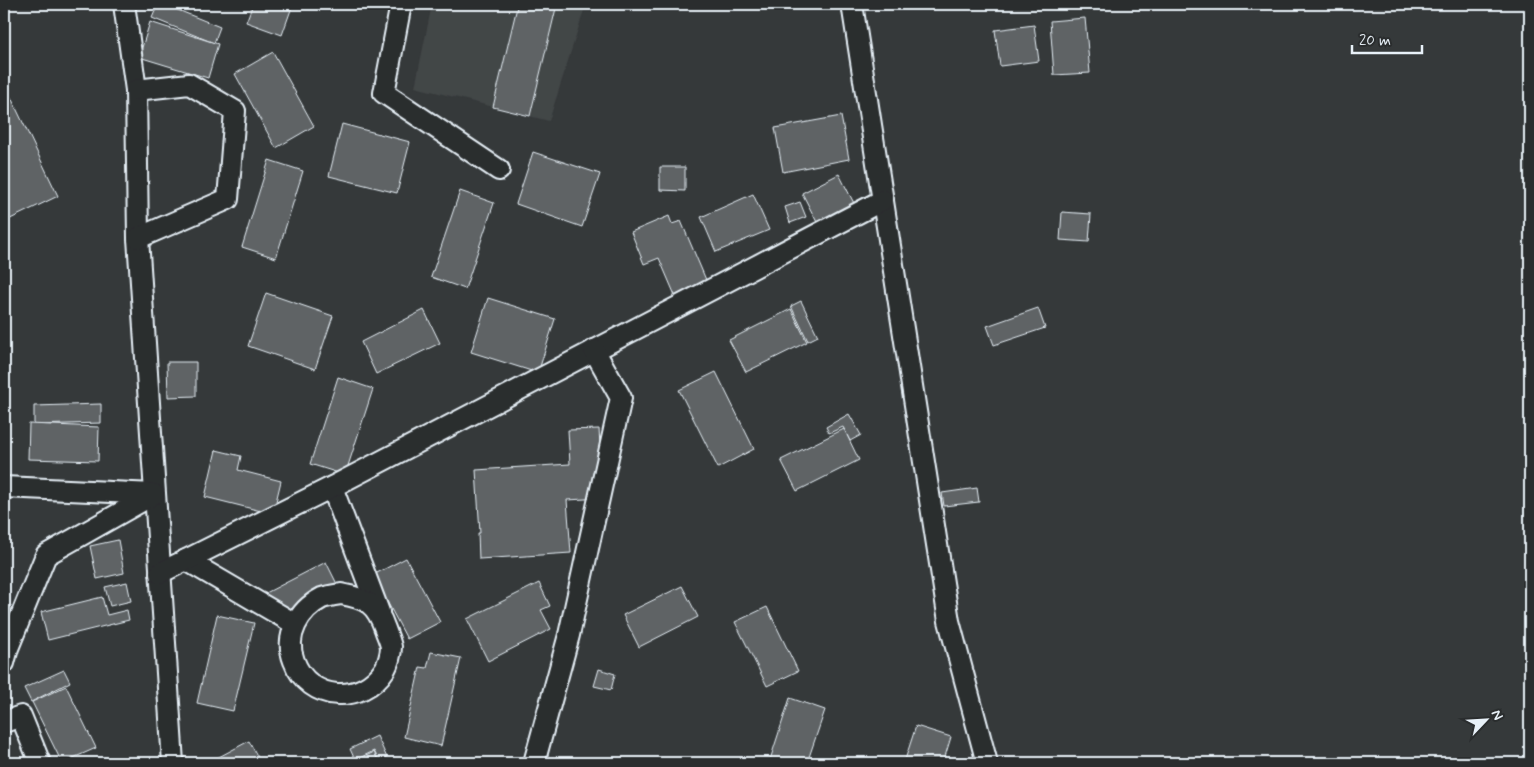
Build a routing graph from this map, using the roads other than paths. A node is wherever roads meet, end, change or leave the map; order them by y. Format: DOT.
graph roads {
  1 [pos="124,4"];
  2 [pos="401,4"];
  3 [pos="852,4"];
  4 [pos="136,90"];
  5 [pos="499,170"];
  6 [pos="883,200"];
  7 [pos="138,238"];
  8 [pos="594,350"];
  9 [pos="4,487"];
  10 [pos="332,487"];
  11 [pos="154,494"];
  12 [pos="186,560"];
  13 [pos="160,573"];
  14 [pos="379,613"];
  15 [pos="295,624"];
  16 [pos="5,650"];
  17 [pos="4,722"];
  18 [pos="40,763"];
  19 [pos="173,763"];
  20 [pos="534,763"];
  21 [pos="986,763"];
  1 -- 4 [label="street"];
  2 -- 5 [label="street"];
  3 -- 6 [label="street"];
  4 -- 7 [label="street"];
  4 -- 7 [label="street"];
  6 -- 8 [label="street"];
  6 -- 21 [label="street"];
  7 -- 11 [label="street"];
  8 -- 10 [label="street"];
  8 -- 20 [label="street"];
  9 -- 11 [label="street"];
  10 -- 12 [label="street"];
  10 -- 14 [label="street"];
  11 -- 13 [label="street"];
  11 -- 16 [label="street"];
  12 -- 13 [label="street"];
  12 -- 15 [label="street"];
  13 -- 19 [label="street"];
  14 -- 15 [label="street"];
  14 -- 15 [label="street"];
  17 -- 18 [label="street"];
}
